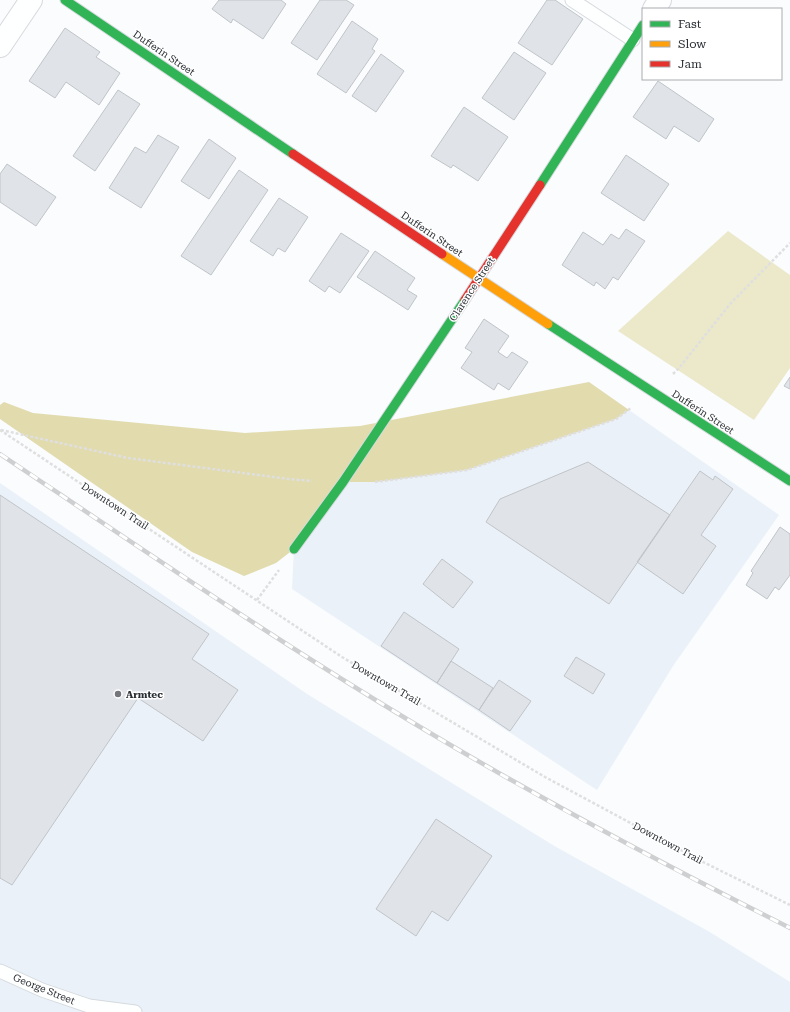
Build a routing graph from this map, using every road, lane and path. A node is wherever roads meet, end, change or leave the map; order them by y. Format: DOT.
graph roads {
  1 [pos="31,0"];
  2 [pos="65,0"];
  3 [pos="572,0"];
  4 [pos="642,26"];
  5 [pos="633,40"];
  6 [pos="0,46"];
  7 [pos="790,243"];
  8 [pos="479,279"];
  9 [pos="653,392"];
  10 [pos="0,430"];
  11 [pos="790,481"];
  12 [pos="343,482"];
  13 [pos="294,549"];
  14 [pos="257,600"];
  15 [pos="790,905"];
  16 [pos="0,971"];
  17 [pos="135,1012"];
  1 -- 6 [label="street"];
  2 -- 8 [label="street, Dufferin Street"];
  3 -- 5 [label="lane"];
  4 -- 5 [label="street, Clarence Street"];
  5 -- 8 [label="street, Clarence Street"];
  7 -- 9 [label="path"];
  8 -- 9 [label="street, Dufferin Street"];
  8 -- 12 [label="street, Clarence Street"];
  9 -- 11 [label="street, Dufferin Street"];
  9 -- 12 [label="path"];
  10 -- 12 [label="path"];
  10 -- 14 [label="path, Downtown Trail"];
  12 -- 13 [label="street, Clarence Street"];
  13 -- 14 [label="path"];
  14 -- 15 [label="path, Downtown Trail"];
  16 -- 17 [label="lane, George Street"];
}
